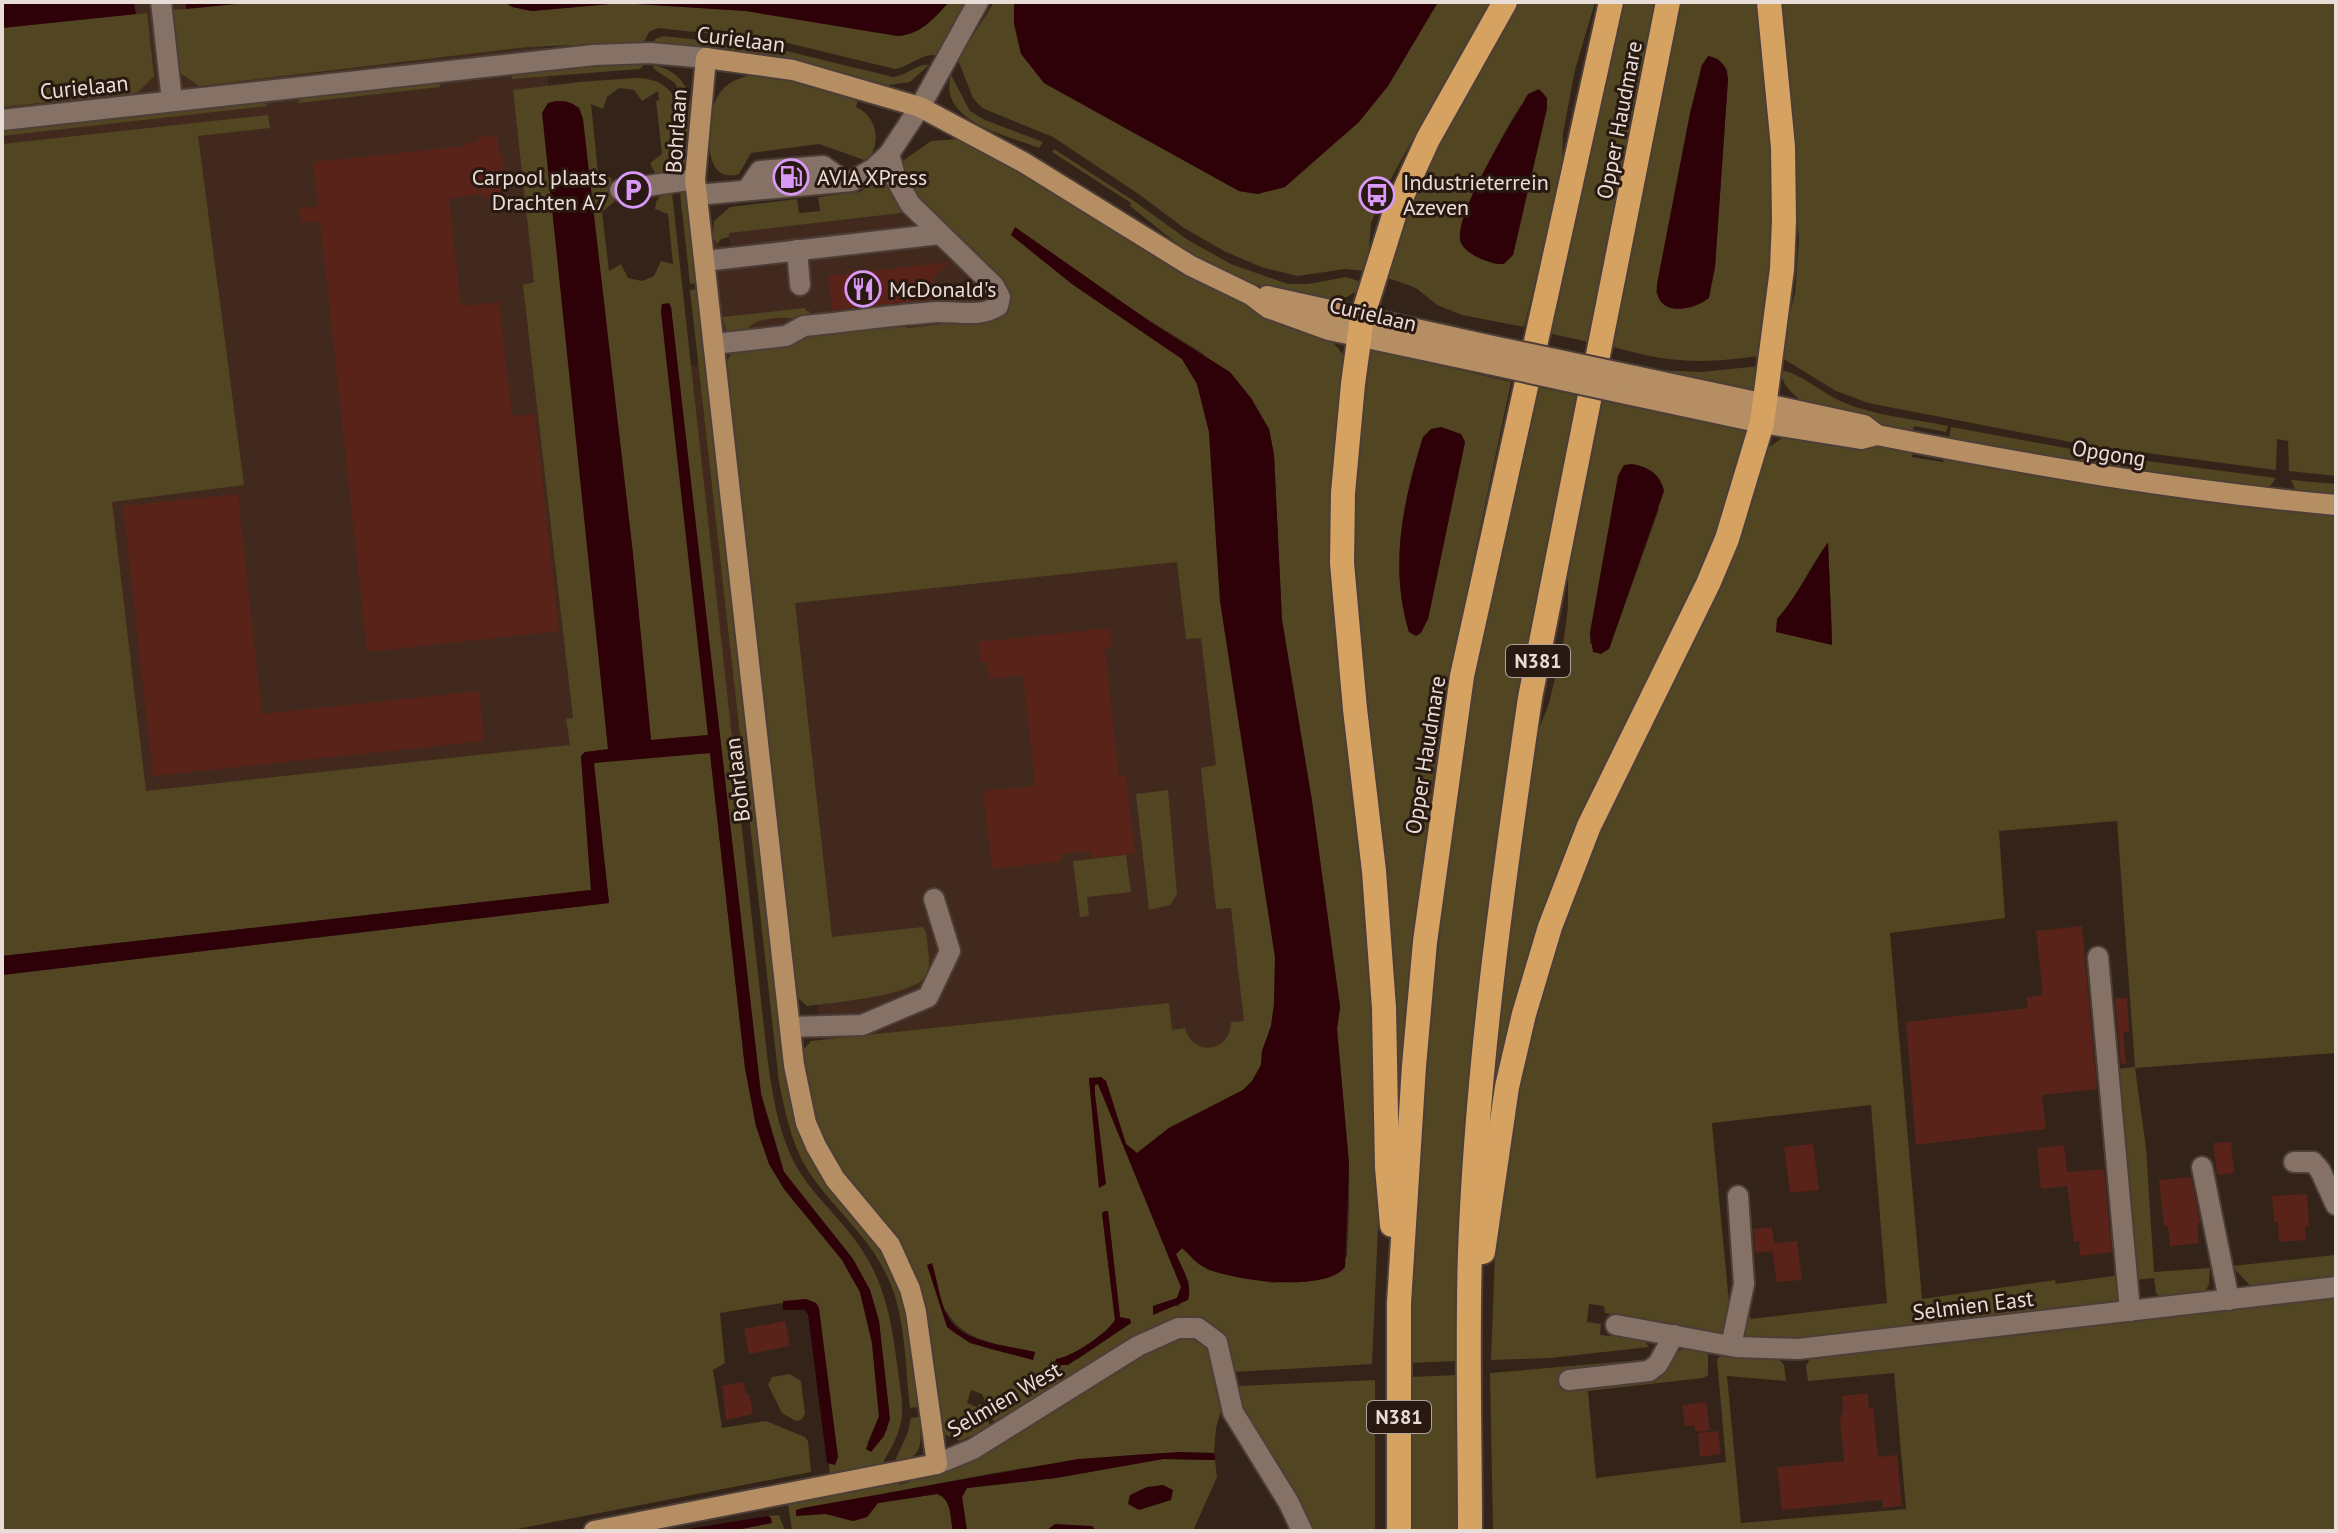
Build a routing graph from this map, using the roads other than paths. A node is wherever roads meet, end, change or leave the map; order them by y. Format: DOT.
graph roads {
  1 [pos="161,2"];
  2 [pos="978,2"];
  3 [pos="1505,2"];
  4 [pos="1611,2"];
  5 [pos="1668,2"];
  6 [pos="1769,2"];
  7 [pos="706,58"];
  8 [pos="172,101"];
  9 [pos="920,107"];
  10 [pos="2,120"];
  11 [pos="889,154"];
  12 [pos="696,187"];
  13 [pos="620,190"];
  14 [pos="940,234"];
  15 [pos="797,250"];
  16 [pos="705,261"];
  17 [pos="800,285"];
  18 [pos="1360,328"];
  19 [pos="714,344"];
  20 [pos="1491,355"];
  21 [pos="1764,413"];
  22 [pos="2336,505"];
  23 [pos="934,899"];
  24 [pos="2098,957"];
  25 [pos="790,1027"];
  26 [pos="2294,1162"];
  27 [pos="2202,1167"];
  28 [pos="1738,1196"];
  29 [pos="2336,1205"];
  30 [pos="2336,1287"];
  31 [pos="2229,1300"];
  32 [pos="1399,1303"];
  33 [pos="2130,1311"];
  34 [pos="1616,1325"];
  35 [pos="1469,1329"];
  36 [pos="1674,1335"];
  37 [pos="1731,1346"];
  38 [pos="1569,1380"];
  39 [pos="937,1464"];
  40 [pos="594,1531"];
  41 [pos="1302,1531"];
  42 [pos="1399,1531"];
  43 [pos="1470,1531"];
  1 -- 8 [label="street"];
  2 -- 9 [label="street"];
  3 -- 18 [label="highway, N381"];
  4 -- 32 [label="highway, Opper Haudmare / N381"];
  5 -- 35 [label="highway, Opper Haudmare / N381"];
  6 -- 21 [label="highway, N381"];
  7 -- 8 [label="street, Curielaan"];
  7 -- 9 [label="main road, Curielaan"];
  7 -- 12 [label="main road, Bohrlaan"];
  8 -- 10 [label="street, Curielaan"];
  9 -- 11 [label="street"];
  9 -- 18 [label="main road, Curielaan"];
  11 -- 12 [label="street"];
  11 -- 14 [label="street"];
  12 -- 13 [label="street"];
  12 -- 16 [label="main road, Bohrlaan"];
  14 -- 15 [label="street"];
  14 -- 19 [label="street"];
  15 -- 16 [label="street"];
  15 -- 17 [label="street"];
  16 -- 19 [label="main road, Bohrlaan"];
  18 -- 20 [label="main road, Curielaan"];
  18 -- 32 [label="highway, N381"];
  19 -- 25 [label="main road, Bohrlaan"];
  20 -- 21 [label="main road, Opgong, bridge"];
  21 -- 22 [label="main road, Opgong"];
  21 -- 35 [label="highway, N381"];
  23 -- 25 [label="street"];
  24 -- 33 [label="street"];
  25 -- 39 [label="main road, Bohrlaan"];
  26 -- 29 [label="street"];
  27 -- 31 [label="street"];
  28 -- 37 [label="street"];
  30 -- 31 [label="street, Selmien East"];
  31 -- 33 [label="street, Selmien East"];
  32 -- 42 [label="highway, Opper Haudmare / N381"];
  33 -- 37 [label="street, Selmien East"];
  34 -- 36 [label="street, Selmien East"];
  35 -- 43 [label="highway, Opper Haudmare / N381"];
  36 -- 37 [label="street, Selmien East"];
  36 -- 38 [label="street"];
  39 -- 40 [label="main road, Selmien West"];
  39 -- 41 [label="street, Selmien West"];
}
